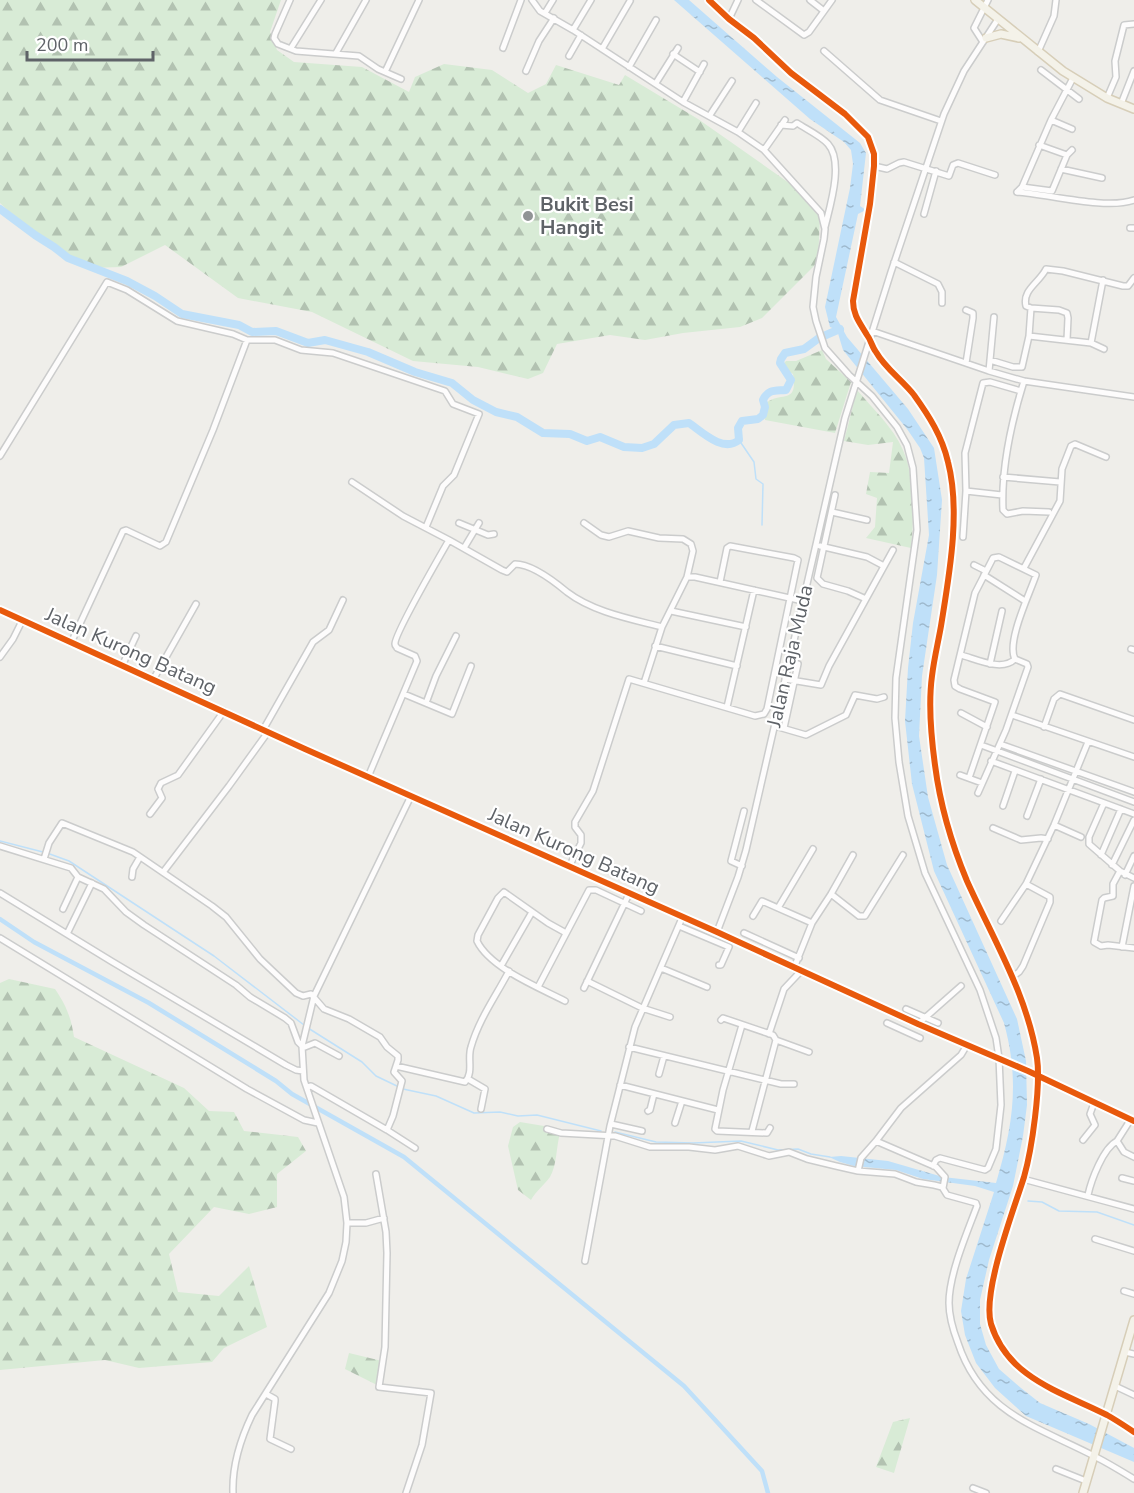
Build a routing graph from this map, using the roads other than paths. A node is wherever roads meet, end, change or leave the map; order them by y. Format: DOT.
graph roads {
  1 [pos="290,0"];
  2 [pos="321,0"];
  3 [pos="366,0"];
  4 [pos="419,0"];
  5 [pos="521,0"];
  6 [pos="532,0"];
  7 [pos="553,0"];
  8 [pos="591,0"];
  9 [pos="709,0"];
  10 [pos="738,0"];
  11 [pos="756,0"];
  12 [pos="810,0"];
  13 [pos="832,0"];
  14 [pos="975,0"];
  15 [pos="988,0"];
  16 [pos="1056,0"];
  17 [pos="630,1"];
  18 [pos="983,8"];
  19 [pos="824,11"];
  20 [pos="545,13"];
  21 [pos="554,18"];
  22 [pos="729,19"];
  23 [pos="998,19"];
  24 [pos="656,20"];
  25 [pos="1134,24"];
  26 [pos="573,30"];
  27 [pos="581,35"];
  28 [pos="1022,39"];
  29 [pos="984,40"];
  30 [pos="291,48"];
  31 [pos="503,48"];
  32 [pos="678,48"];
  33 [pos="602,49"];
  34 [pos="824,51"];
  35 [pos="1038,52"];
  36 [pos="336,53"];
  37 [pos="673,54"];
  38 [pos="569,56"];
  39 [pos="704,64"];
  40 [pos="628,67"];
  41 [pos="526,70"];
  42 [pos="1041,70"];
  43 [pos="1134,70"];
  44 [pos="385,72"];
  45 [pos="700,72"];
  46 [pos="1073,78"];
  47 [pos="401,79"];
  48 [pos="732,81"];
  49 [pos="656,83"];
  50 [pos="1066,88"];
  51 [pos="1107,98"];
  52 [pos="1079,99"];
  53 [pos="683,102"];
  54 [pos="756,103"];
  55 [pos="1121,104"];
  56 [pos="1134,109"];
  57 [pos="710,115"];
  58 [pos="1051,120"];
  59 [pos="941,122"];
  60 [pos="1072,129"];
  61 [pos="738,132"];
  62 [pos="1039,145"];
  63 [pos="764,150"];
  64 [pos="1072,150"];
  65 [pos="1067,155"];
  66 [pos="874,166"];
  67 [pos="925,168"];
  68 [pos="1061,170"];
  69 [pos="936,171"];
  70 [pos="995,175"];
  71 [pos="1101,178"];
  72 [pos="1022,187"];
  73 [pos="915,197"];
  74 [pos="1134,200"];
  75 [pos="927,201"];
  76 [pos="924,214"];
  77 [pos="825,228"];
  78 [pos="894,262"];
  79 [pos="1134,278"];
  80 [pos="1103,280"];
  81 [pos="942,303"];
  82 [pos="1030,308"];
  83 [pos="966,310"];
  84 [pos="994,317"];
  85 [pos="872,331"];
  86 [pos="1029,336"];
  87 [pos="869,338"];
  88 [pos="247,340"];
  89 [pos="1067,340"];
  90 [pos="1091,343"];
  91 [pos="1104,349"];
  92 [pos="990,360"];
  93 [pos="966,363"];
  94 [pos="989,371"];
  95 [pos="856,379"];
  96 [pos="1024,381"];
  97 [pos="1021,391"];
  98 [pos="1134,397"];
  99 [pos="0,456"];
  100 [pos="1106,457"];
  101 [pos="1003,477"];
  102 [pos="352,482"];
  103 [pos="1060,482"];
  104 [pos="966,491"];
  105 [pos="835,495"];
  106 [pos="1002,495"];
  107 [pos="832,512"];
  108 [pos="1049,513"];
  109 [pos="867,520"];
  110 [pos="459,523"];
  111 [pos="479,523"];
  112 [pos="584,523"];
  113 [pos="426,527"];
  114 [pos="474,530"];
  115 [pos="494,534"];
  116 [pos="963,537"];
  117 [pos="449,540"];
  118 [pos="815,545"];
  119 [pos="823,547"];
  120 [pos="464,548"];
  121 [pos="893,550"];
  122 [pos="974,565"];
  123 [pos="884,566"];
  124 [pos="1024,568"];
  125 [pos="985,573"];
  126 [pos="687,577"];
  127 [pos="720,582"];
  128 [pos="754,590"];
  129 [pos="791,598"];
  130 [pos="866,599"];
  131 [pos="343,600"];
  132 [pos="802,601"];
  133 [pos="1025,601"];
  134 [pos="196,604"];
  135 [pos="0,610"];
  136 [pos="671,610"];
  137 [pos="1002,611"];
  138 [pos="22,621"];
  139 [pos="662,627"];
  140 [pos="746,627"];
  141 [pos="136,636"];
  142 [pos="456,636"];
  143 [pos="71,643"];
  144 [pos="655,646"];
  145 [pos="961,655"];
  146 [pos="0,657"];
  147 [pos="1016,660"];
  148 [pos="798,664"];
  149 [pos="990,664"];
  150 [pos="122,666"];
  151 [pos="471,666"];
  152 [pos="737,666"];
  153 [pos="785,679"];
  154 [pos="153,680"];
  155 [pos="795,681"];
  156 [pos="644,683"];
  157 [pos="404,694"];
  158 [pos="884,697"];
  159 [pos="426,703"];
  160 [pos="727,707"];
  161 [pos="224,711"];
  162 [pos="961,713"];
  163 [pos="1012,715"];
  164 [pos="1134,720"];
  165 [pos="774,726"];
  166 [pos="987,727"];
  167 [pos="1044,727"];
  168 [pos="784,728"];
  169 [pos="265,731"];
  170 [pos="1088,742"];
  171 [pos="1000,744"];
  172 [pos="981,745"];
  173 [pos="1134,748"];
  174 [pos="997,750"];
  175 [pos="1132,757"];
  176 [pos="991,761"];
  177 [pos="1015,771"];
  178 [pos="1077,771"];
  179 [pos="960,775"];
  180 [pos="368,777"];
  181 [pos="969,778"];
  182 [pos="1041,779"];
  183 [pos="1072,780"];
  184 [pos="982,783"];
  185 [pos="1068,788"];
  186 [pos="1134,792"];
  187 [pos="978,793"];
  188 [pos="411,796"];
  189 [pos="1134,802"];
  190 [pos="1104,803"];
  191 [pos="1003,807"];
  192 [pos="1121,809"];
  193 [pos="744,811"];
  194 [pos="150,814"];
  195 [pos="1134,814"];
  196 [pos="1027,816"];
  197 [pos="1134,820"];
  198 [pos="1054,825"];
  199 [pos="993,828"];
  200 [pos="1082,837"];
  201 [pos="1048,839"];
  202 [pos="0,846"];
  203 [pos="813,849"];
  204 [pos="853,855"];
  205 [pos="903,855"];
  206 [pos="1101,855"];
  207 [pos="140,856"];
  208 [pos="1134,856"];
  209 [pos="44,858"];
  210 [pos="1112,865"];
  211 [pos="742,866"];
  212 [pos="569,867"];
  213 [pos="164,871"];
  214 [pos="1122,873"];
  215 [pos="78,877"];
  216 [pos="132,877"];
  217 [pos="1134,878"];
  218 [pos="92,883"];
  219 [pos="1026,884"];
  220 [pos="1134,886"];
  221 [pos="0,893"];
  222 [pos="629,894"];
  223 [pos="831,894"];
  224 [pos="626,903"];
  225 [pos="778,908"];
  226 [pos="63,909"];
  227 [pos="641,911"];
  228 [pos="531,912"];
  229 [pos="753,916"];
  230 [pos="682,918"];
  231 [pos="1001,921"];
  232 [pos="812,923"];
  233 [pos="679,926"];
  234 [pos="717,932"];
  235 [pos="566,933"];
  236 [pos="744,933"];
  237 [pos="67,934"];
  238 [pos="0,938"];
  239 [pos="1122,947"];
  240 [pos="1134,948"];
  241 [pos="799,958"];
  242 [pos="718,965"];
  243 [pos="501,966"];
  244 [pos="661,968"];
  245 [pos="794,968"];
  246 [pos="509,971"];
  247 [pos="801,971"];
  248 [pos="1012,977"];
  249 [pos="587,981"];
  250 [pos="961,986"];
  251 [pos="538,987"];
  252 [pos="707,987"];
  253 [pos="584,988"];
  254 [pos="314,996"];
  255 [pos="565,1001"];
  256 [pos="642,1008"];
  257 [pos="906,1009"];
  258 [pos="901,1016"];
  259 [pos="670,1017"];
  260 [pos="926,1017"];
  261 [pos="721,1020"];
  262 [pos="887,1023"];
  263 [pos="938,1023"];
  264 [pos="918,1024"];
  265 [pos="742,1025"];
  266 [pos="897,1028"];
  267 [pos="769,1034"];
  268 [pos="920,1038"];
  269 [pos="777,1040"];
  270 [pos="967,1045"];
  271 [pos="302,1046"];
  272 [pos="629,1047"];
  273 [pos="809,1052"];
  274 [pos="339,1056"];
  275 [pos="664,1056"];
  276 [pos="1001,1059"];
  277 [pos="396,1066"];
  278 [pos="303,1071"];
  279 [pos="729,1071"];
  280 [pos="659,1074"];
  281 [pos="1038,1076"];
  282 [pos="468,1079"];
  283 [pos="765,1080"];
  284 [pos="794,1084"];
  285 [pos="620,1085"];
  286 [pos="307,1088"];
  287 [pos="654,1094"];
  288 [pos="682,1101"];
  289 [pos="1094,1103"];
  290 [pos="481,1109"];
  291 [pos="718,1110"];
  292 [pos="648,1111"];
  293 [pos="1132,1120"];
  294 [pos="318,1123"];
  295 [pos="675,1123"];
  296 [pos="611,1124"];
  297 [pos="770,1128"];
  298 [pos="547,1129"];
  299 [pos="387,1130"];
  300 [pos="642,1131"];
  301 [pos="752,1131"];
  302 [pos="608,1137"];
  303 [pos="1083,1140"];
  304 [pos="876,1141"];
  305 [pos="1117,1141"];
  306 [pos="415,1148"];
  307 [pos="1134,1157"];
  308 [pos="933,1166"];
  309 [pos="859,1170"];
  310 [pos="376,1174"];
  311 [pos="1122,1178"];
  312 [pos="1023,1179"];
  313 [pos="1134,1181"];
  314 [pos="944,1183"];
  315 [pos="1088,1196"];
  316 [pos="1134,1209"];
  317 [pos="384,1218"];
  318 [pos="347,1223"];
  319 [pos="1095,1239"];
  320 [pos="1134,1251"];
  321 [pos="585,1261"];
  322 [pos="1124,1291"];
  323 [pos="1134,1294"];
  324 [pos="1134,1320"];
  325 [pos="1125,1352"];
  326 [pos="1134,1354"];
  327 [pos="1115,1386"];
  328 [pos="266,1395"];
  329 [pos="1134,1395"];
  330 [pos="1107,1415"];
  331 [pos="1134,1432"];
  332 [pos="291,1449"];
  333 [pos="1094,1455"];
  334 [pos="1056,1469"];
  335 [pos="1134,1479"];
  336 [pos="1086,1481"];
  337 [pos="973,1488"];
  338 [pos="233,1493"];
  339 [pos="406,1493"];
  340 [pos="986,1493"];
  341 [pos="1083,1493"];
  1 -- 30 [label="street"];
  2 -- 30 [label="street"];
  3 -- 36 [label="street"];
  4 -- 44 [label="street"];
  5 -- 31 [label="street"];
  6 -- 20 [label="street"];
  7 -- 20 [label="street"];
  8 -- 26 [label="street"];
  9 -- 22 [label="street"];
  10 -- 22 [label="street"];
  11 -- 19 [label="street"];
  12 -- 19 [label="street"];
  13 -- 19 [label="street"];
  14 -- 18 [label="main road"];
  15 -- 18 [label="street"];
  16 -- 35 [label="street"];
  17 -- 33 [label="street"];
  18 -- 23 [label="main road"];
  18 -- 29 [label="street"];
  20 -- 21 [label="street"];
  21 -- 26 [label="street"];
  21 -- 41 [label="street"];
  22 -- 66 [label="street"];
  23 -- 28 [label="main road"];
  23 -- 29 [label="street, Jalan Raja Muda"];
  24 -- 40 [label="street"];
  25 -- 51 [label="street"];
  26 -- 27 [label="street"];
  27 -- 33 [label="street"];
  27 -- 38 [label="street"];
  28 -- 29 [label="main road"];
  28 -- 35 [label="main road"];
  29 -- 59 [label="street, Jalan Raja Muda"];
  30 -- 36 [label="street"];
  32 -- 37 [label="street"];
  33 -- 40 [label="street"];
  34 -- 59 [label="street"];
  35 -- 46 [label="main road"];
  36 -- 44 [label="street"];
  37 -- 45 [label="street"];
  37 -- 49 [label="street"];
  39 -- 45 [label="street"];
  40 -- 49 [label="street"];
  42 -- 50 [label="street"];
  43 -- 55 [label="street"];
  44 -- 47 [label="street"];
  45 -- 53 [label="street"];
  46 -- 50 [label="street"];
  46 -- 51 [label="main road"];
  48 -- 57 [label="street"];
  49 -- 53 [label="street"];
  50 -- 52 [label="street"];
  50 -- 58 [label="street"];
  51 -- 55 [label="main road"];
  53 -- 57 [label="street"];
  54 -- 61 [label="street"];
  55 -- 56 [label="main road"];
  57 -- 61 [label="street"];
  58 -- 60 [label="street"];
  58 -- 62 [label="street"];
  59 -- 67 [label="street, Jalan Raja Muda"];
  61 -- 63 [label="street"];
  62 -- 65 [label="street"];
  62 -- 72 [label="street"];
  63 -- 77 [label="street"];
  63 -- 77 [label="street"];
  64 -- 65 [label="street"];
  65 -- 68 [label="street"];
  66 -- 67 [label="street"];
  66 -- 87 [label="street"];
  67 -- 69 [label="street"];
  67 -- 73 [label="street, Jalan Raja Muda"];
  68 -- 71 [label="street"];
  68 -- 72 [label="street"];
  69 -- 70 [label="street"];
  69 -- 75 [label="street"];
  72 -- 74 [label="street"];
  73 -- 75 [label="street"];
  73 -- 78 [label="street, Jalan Raja Muda"];
  75 -- 76 [label="street"];
  77 -- 95 [label="street"];
  78 -- 81 [label="street"];
  78 -- 85 [label="street, Jalan Raja Muda"];
  79 -- 80 [label="street"];
  80 -- 82 [label="street"];
  80 -- 90 [label="street"];
  82 -- 86 [label="street"];
  82 -- 89 [label="street"];
  83 -- 93 [label="street"];
  84 -- 92 [label="street"];
  85 -- 87 [label="street, Jalan Raja Muda"];
  85 -- 93 [label="street"];
  86 -- 89 [label="street"];
  86 -- 92 [label="street"];
  87 -- 95 [label="street, Jalan Raja Muda"];
  87 -- 248 [label="street"];
  88 -- 99 [label="street"];
  88 -- 113 [label="street"];
  88 -- 143 [label="street"];
  89 -- 90 [label="street"];
  90 -- 91 [label="street"];
  92 -- 94 [label="street"];
  93 -- 94 [label="street"];
  94 -- 96 [label="street"];
  95 -- 118 [label="street, Jalan Raja Muda"];
  95 -- 276 [label="street"];
  96 -- 97 [label="street"];
  96 -- 98 [label="street"];
  97 -- 101 [label="street"];
  97 -- 104 [label="street"];
  100 -- 103 [label="street"];
  101 -- 103 [label="street"];
  101 -- 106 [label="street"];
  102 -- 113 [label="street"];
  103 -- 124 [label="street"];
  104 -- 106 [label="street"];
  104 -- 116 [label="street"];
  105 -- 107 [label="street"];
  106 -- 108 [label="street"];
  107 -- 109 [label="street"];
  107 -- 119 [label="street"];
  110 -- 114 [label="street"];
  111 -- 114 [label="street"];
  112 -- 126 [label="street"];
  113 -- 117 [label="street"];
  114 -- 115 [label="street"];
  114 -- 120 [label="street"];
  117 -- 120 [label="street"];
  117 -- 157 [label="street"];
  118 -- 119 [label="street"];
  118 -- 132 [label="street, Jalan Raja Muda"];
  119 -- 123 [label="street"];
  119 -- 130 [label="street"];
  120 -- 139 [label="street"];
  121 -- 123 [label="street"];
  122 -- 125 [label="street"];
  123 -- 130 [label="street"];
  124 -- 125 [label="street"];
  124 -- 133 [label="street"];
  125 -- 133 [label="street"];
  125 -- 145 [label="street"];
  126 -- 127 [label="street"];
  126 -- 136 [label="street"];
  127 -- 128 [label="street"];
  127 -- 129 [label="street"];
  128 -- 129 [label="street"];
  128 -- 140 [label="street"];
  129 -- 132 [label="street"];
  129 -- 160 [label="street"];
  130 -- 155 [label="street"];
  131 -- 169 [label="street"];
  132 -- 153 [label="street, Jalan Raja Muda"];
  133 -- 147 [label="street"];
  134 -- 154 [label="street"];
  135 -- 138 [label="street, Jalan Kurong Batang"];
  136 -- 139 [label="street"];
  136 -- 140 [label="street"];
  137 -- 149 [label="street"];
  138 -- 143 [label="street, Jalan Kurong Batang"];
  138 -- 146 [label="street"];
  139 -- 144 [label="street"];
  140 -- 152 [label="street"];
  141 -- 150 [label="street"];
  142 -- 159 [label="street"];
  143 -- 150 [label="street, Jalan Kurong Batang"];
  144 -- 152 [label="street"];
  144 -- 156 [label="street"];
  145 -- 149 [label="street"];
  145 -- 166 [label="street"];
  147 -- 149 [label="street"];
  147 -- 163 [label="street"];
  148 -- 155 [label="street"];
  150 -- 154 [label="street, Jalan Kurong Batang"];
  151 -- 159 [label="street"];
  152 -- 160 [label="street"];
  153 -- 155 [label="street"];
  153 -- 165 [label="street, Jalan Raja Muda"];
  154 -- 161 [label="street, Jalan Kurong Batang"];
  155 -- 168 [label="street"];
  156 -- 160 [label="street"];
  156 -- 212 [label="street"];
  157 -- 159 [label="street"];
  157 -- 180 [label="street"];
  158 -- 168 [label="street"];
  161 -- 169 [label="street, Jalan Kurong Batang"];
  161 -- 194 [label="street"];
  162 -- 166 [label="street"];
  163 -- 167 [label="street"];
  163 -- 171 [label="street"];
  164 -- 167 [label="street"];
  165 -- 168 [label="street"];
  165 -- 211 [label="street, Jalan Raja Muda"];
  166 -- 172 [label="street"];
  167 -- 170 [label="street"];
  169 -- 180 [label="street, Jalan Kurong Batang"];
  169 -- 213 [label="street"];
  170 -- 175 [label="street"];
  170 -- 178 [label="street"];
  171 -- 174 [label="street"];
  171 -- 178 [label="street"];
  172 -- 174 [label="street"];
  172 -- 181 [label="street"];
  173 -- 175 [label="street"];
  174 -- 176 [label="street"];
  174 -- 183 [label="street"];
  176 -- 177 [label="street"];
  176 -- 184 [label="street"];
  177 -- 182 [label="street"];
  177 -- 191 [label="street"];
  178 -- 183 [label="street"];
  178 -- 186 [label="street"];
  179 -- 181 [label="street"];
  180 -- 188 [label="street, Jalan Kurong Batang"];
  181 -- 184 [label="street"];
  182 -- 185 [label="street"];
  182 -- 196 [label="street"];
  183 -- 185 [label="street"];
  183 -- 189 [label="street"];
  184 -- 187 [label="street"];
  185 -- 190 [label="street"];
  185 -- 198 [label="street"];
  188 -- 212 [label="street, Jalan Kurong Batang"];
  188 -- 254 [label="street"];
  190 -- 192 [label="street"];
  190 -- 206 [label="street"];
  192 -- 195 [label="street"];
  192 -- 206 [label="street"];
  193 -- 211 [label="street"];
  197 -- 210 [label="street"];
  198 -- 200 [label="street"];
  198 -- 201 [label="street"];
  199 -- 201 [label="street"];
  201 -- 219 [label="street"];
  202 -- 209 [label="street"];
  203 -- 225 [label="street"];
  204 -- 223 [label="street"];
  205 -- 223 [label="street"];
  206 -- 210 [label="street"];
  207 -- 209 [label="street"];
  207 -- 213 [label="street"];
  207 -- 216 [label="street"];
  208 -- 214 [label="street"];
  209 -- 215 [label="street"];
  210 -- 214 [label="street"];
  211 -- 234 [label="street, Jalan Raja Muda"];
  212 -- 222 [label="street, Jalan Kurong Batang"];
  213 -- 254 [label="street"];
  214 -- 217 [label="street"];
  214 -- 239 [label="street"];
  215 -- 218 [label="street"];
  215 -- 226 [label="street"];
  218 -- 237 [label="street"];
  218 -- 271 [label="street"];
  219 -- 231 [label="street"];
  219 -- 248 [label="street"];
  220 -- 239 [label="street"];
  221 -- 237 [label="street"];
  222 -- 224 [label="street"];
  222 -- 230 [label="street, Jalan Kurong Batang"];
  223 -- 232 [label="street"];
  224 -- 227 [label="street"];
  224 -- 235 [label="street"];
  224 -- 249 [label="street"];
  225 -- 229 [label="street"];
  225 -- 232 [label="street"];
  228 -- 235 [label="street"];
  228 -- 243 [label="street"];
  228 -- 243 [label="street"];
  230 -- 233 [label="street"];
  230 -- 234 [label="street, Jalan Kurong Batang"];
  232 -- 241 [label="street"];
  233 -- 242 [label="street"];
  233 -- 244 [label="street"];
  234 -- 245 [label="street, Jalan Kurong Batang"];
  235 -- 251 [label="street"];
  236 -- 241 [label="street"];
  237 -- 278 [label="street"];
  238 -- 294 [label="street"];
  239 -- 240 [label="street"];
  241 -- 245 [label="street"];
  243 -- 246 [label="street"];
  244 -- 252 [label="street"];
  244 -- 256 [label="street"];
  245 -- 247 [label="street, Jalan Kurong Batang"];
  246 -- 251 [label="street"];
  246 -- 282 [label="street"];
  247 -- 258 [label="street, Jalan Kurong Batang"];
  247 -- 267 [label="street"];
  248 -- 281 [label="street"];
  249 -- 253 [label="street"];
  249 -- 256 [label="street"];
  250 -- 260 [label="street"];
  251 -- 255 [label="street"];
  254 -- 271 [label="street"];
  254 -- 277 [label="street"];
  256 -- 259 [label="street"];
  256 -- 272 [label="street"];
  257 -- 260 [label="street"];
  258 -- 264 [label="street, Jalan Kurong Batang"];
  258 -- 266 [label="street"];
  260 -- 263 [label="street"];
  260 -- 264 [label="street"];
  261 -- 265 [label="street"];
  262 -- 266 [label="street"];
  264 -- 270 [label="street, Jalan Kurong Batang"];
  265 -- 267 [label="street"];
  265 -- 279 [label="street"];
  266 -- 268 [label="street"];
  267 -- 269 [label="street"];
  269 -- 273 [label="street"];
  269 -- 283 [label="street"];
  270 -- 276 [label="street, Jalan Kurong Batang"];
  270 -- 304 [label="street"];
  271 -- 274 [label="street"];
  271 -- 278 [label="street"];
  272 -- 275 [label="street"];
  272 -- 285 [label="street"];
  275 -- 279 [label="street"];
  275 -- 280 [label="street"];
  276 -- 281 [label="street, Jalan Kurong Batang"];
  276 -- 308 [label="street"];
  277 -- 282 [label="street"];
  277 -- 299 [label="street"];
  278 -- 286 [label="street"];
  279 -- 283 [label="street"];
  279 -- 291 [label="street"];
  281 -- 289 [label="street, Jalan Kurong Batang"];
  281 -- 312 [label="street"];
  282 -- 290 [label="street"];
  283 -- 284 [label="street"];
  283 -- 301 [label="street"];
  285 -- 287 [label="street"];
  285 -- 296 [label="street"];
  286 -- 294 [label="street"];
  286 -- 299 [label="street"];
  287 -- 288 [label="street"];
  287 -- 292 [label="street"];
  288 -- 291 [label="street"];
  288 -- 295 [label="street"];
  289 -- 293 [label="street, Jalan Kurong Batang"];
  289 -- 303 [label="street"];
  291 -- 301 [label="street"];
  293 -- 305 [label="street"];
  294 -- 318 [label="street"];
  296 -- 300 [label="street"];
  296 -- 302 [label="street"];
  297 -- 301 [label="street"];
  298 -- 302 [label="street"];
  299 -- 306 [label="street"];
  302 -- 309 [label="street"];
  302 -- 321 [label="street"];
  304 -- 308 [label="street"];
  304 -- 309 [label="street"];
  305 -- 307 [label="street"];
  305 -- 315 [label="street"];
  308 -- 314 [label="street"];
  309 -- 314 [label="street"];
  310 -- 317 [label="street"];
  311 -- 313 [label="street"];
  312 -- 315 [label="street"];
  312 -- 330 [label="street"];
  314 -- 333 [label="street"];
  315 -- 316 [label="street"];
  317 -- 318 [label="street"];
  317 -- 339 [label="street"];
  318 -- 328 [label="street"];
  319 -- 320 [label="street"];
  322 -- 323 [label="street"];
  324 -- 325 [label="main road"];
  325 -- 326 [label="street"];
  325 -- 327 [label="main road"];
  327 -- 329 [label="street"];
  327 -- 330 [label="main road"];
  328 -- 332 [label="street"];
  328 -- 338 [label="street"];
  330 -- 331 [label="street"];
  330 -- 333 [label="main road"];
  333 -- 335 [label="street"];
  333 -- 336 [label="main road"];
  334 -- 336 [label="street"];
  336 -- 341 [label="main road"];
  337 -- 340 [label="street"];
}
